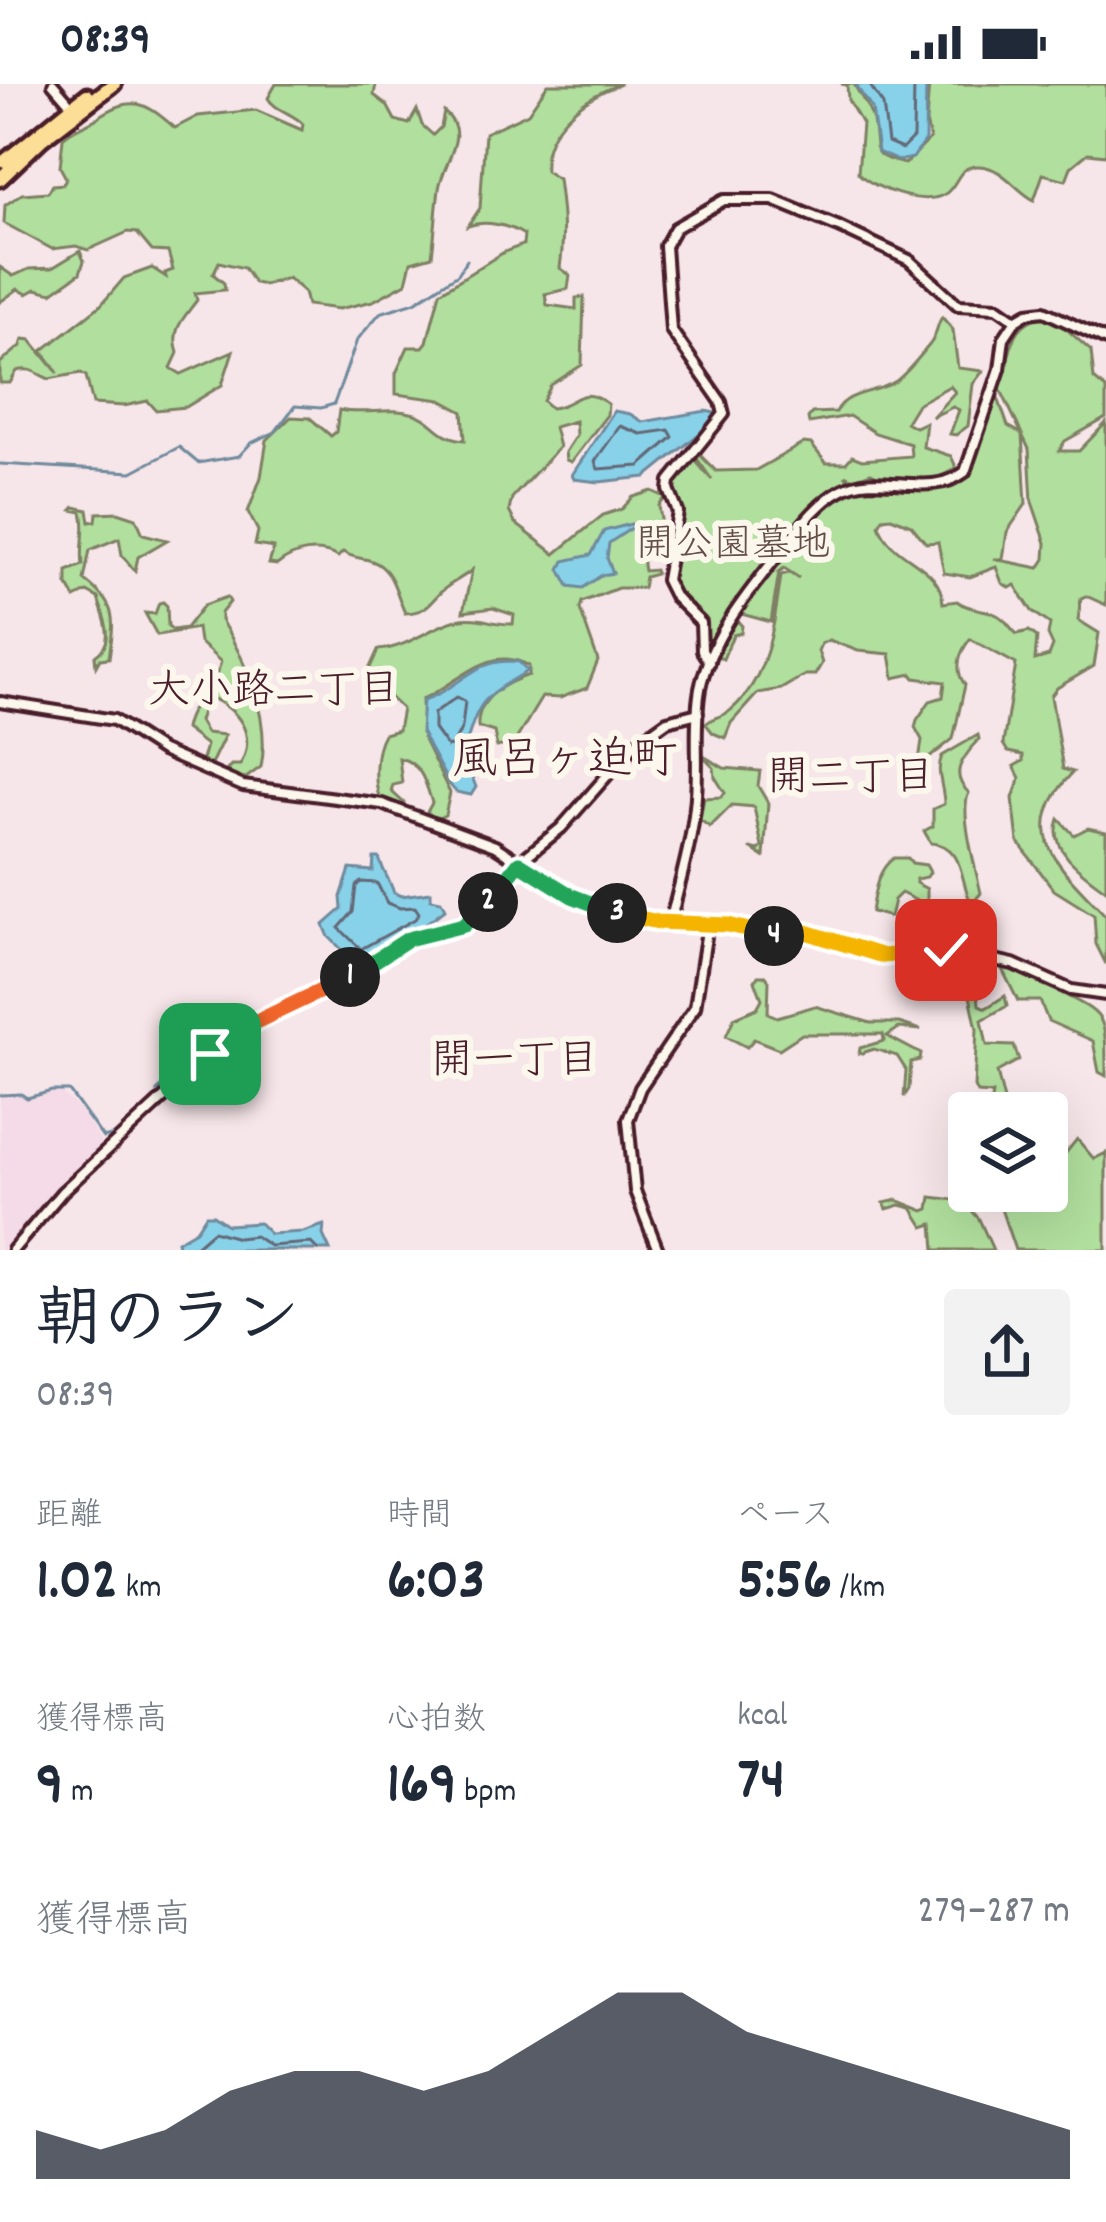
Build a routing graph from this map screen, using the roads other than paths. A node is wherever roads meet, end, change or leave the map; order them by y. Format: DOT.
graph roads {
  1 [pos="53,84"];
  2 [pos="101,84"];
  3 [pos="114,84"];
  4 [pos="72,106"];
  5 [pos="0,166"];
  6 [pos="0,179"];
  7 [pos="1016,320"];
  8 [pos="1106,340"];
  9 [pos="709,662"];
  10 [pos="0,702"];
  11 [pos="698,713"];
  12 [pos="519,863"];
  13 [pos="670,923"];
  14 [pos="708,924"];
  15 [pos="1106,995"];
  16 [pos="14,1250"];
  17 [pos="658,1250"];
  1 -- 4 [label="street"];
  2 -- 4 [label="highway"];
  3 -- 6 [label="highway"];
  4 -- 5 [label="highway"];
  7 -- 8 [label="street"];
  7 -- 9 [label="street"];
  7 -- 9 [label="street"];
  9 -- 11 [label="street"];
  10 -- 12 [label="street"];
  11 -- 12 [label="street"];
  11 -- 13 [label="street"];
  12 -- 13 [label="street"];
  12 -- 16 [label="street"];
  13 -- 14 [label="street"];
  14 -- 15 [label="street"];
  14 -- 17 [label="street"];
}
